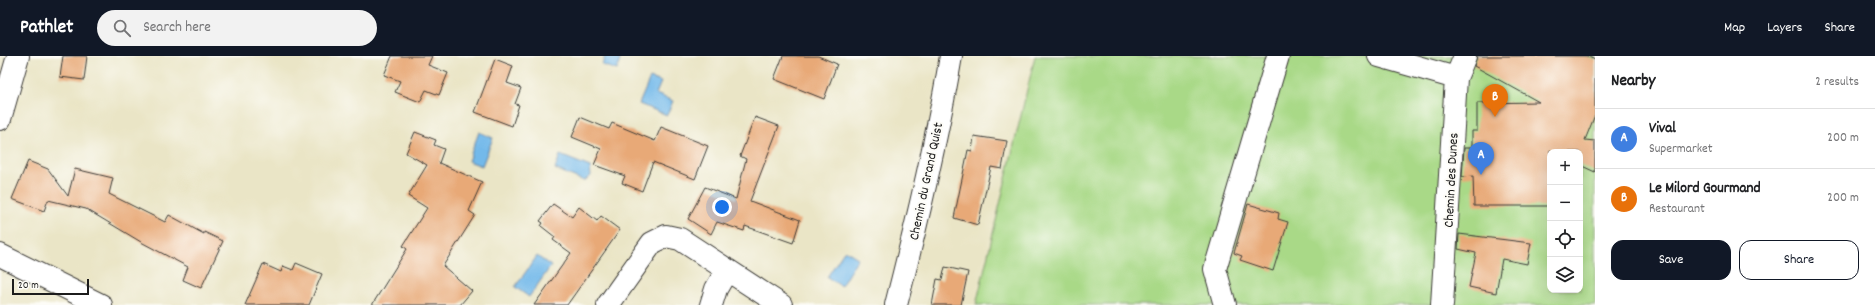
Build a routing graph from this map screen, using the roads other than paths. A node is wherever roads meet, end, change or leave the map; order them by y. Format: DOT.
graph roads {
  1 [pos="18,56"];
  2 [pos="951,56"];
  3 [pos="1278,56"];
  4 [pos="1380,56"];
  5 [pos="1465,56"];
  6 [pos="1456,78"];
  7 [pos="0,119"];
  8 [pos="0,255"];
  9 [pos="727,270"];
  10 [pos="101,305"];
  11 [pos="608,305"];
  12 [pos="711,305"];
  13 [pos="781,305"];
  14 [pos="896,305"];
  15 [pos="1225,305"];
  16 [pos="1442,305"];
  1 -- 7 [label="street"];
  2 -- 14 [label="street, Chemin du Grand Quist"];
  3 -- 15 [label="street"];
  4 -- 6 [label="street"];
  5 -- 6 [label="street, Chemin des Dunes"];
  6 -- 16 [label="street, Chemin des Dunes"];
  8 -- 10 [label="street"];
  9 -- 11 [label="street"];
  9 -- 12 [label="street"];
  9 -- 13 [label="street"];
}
